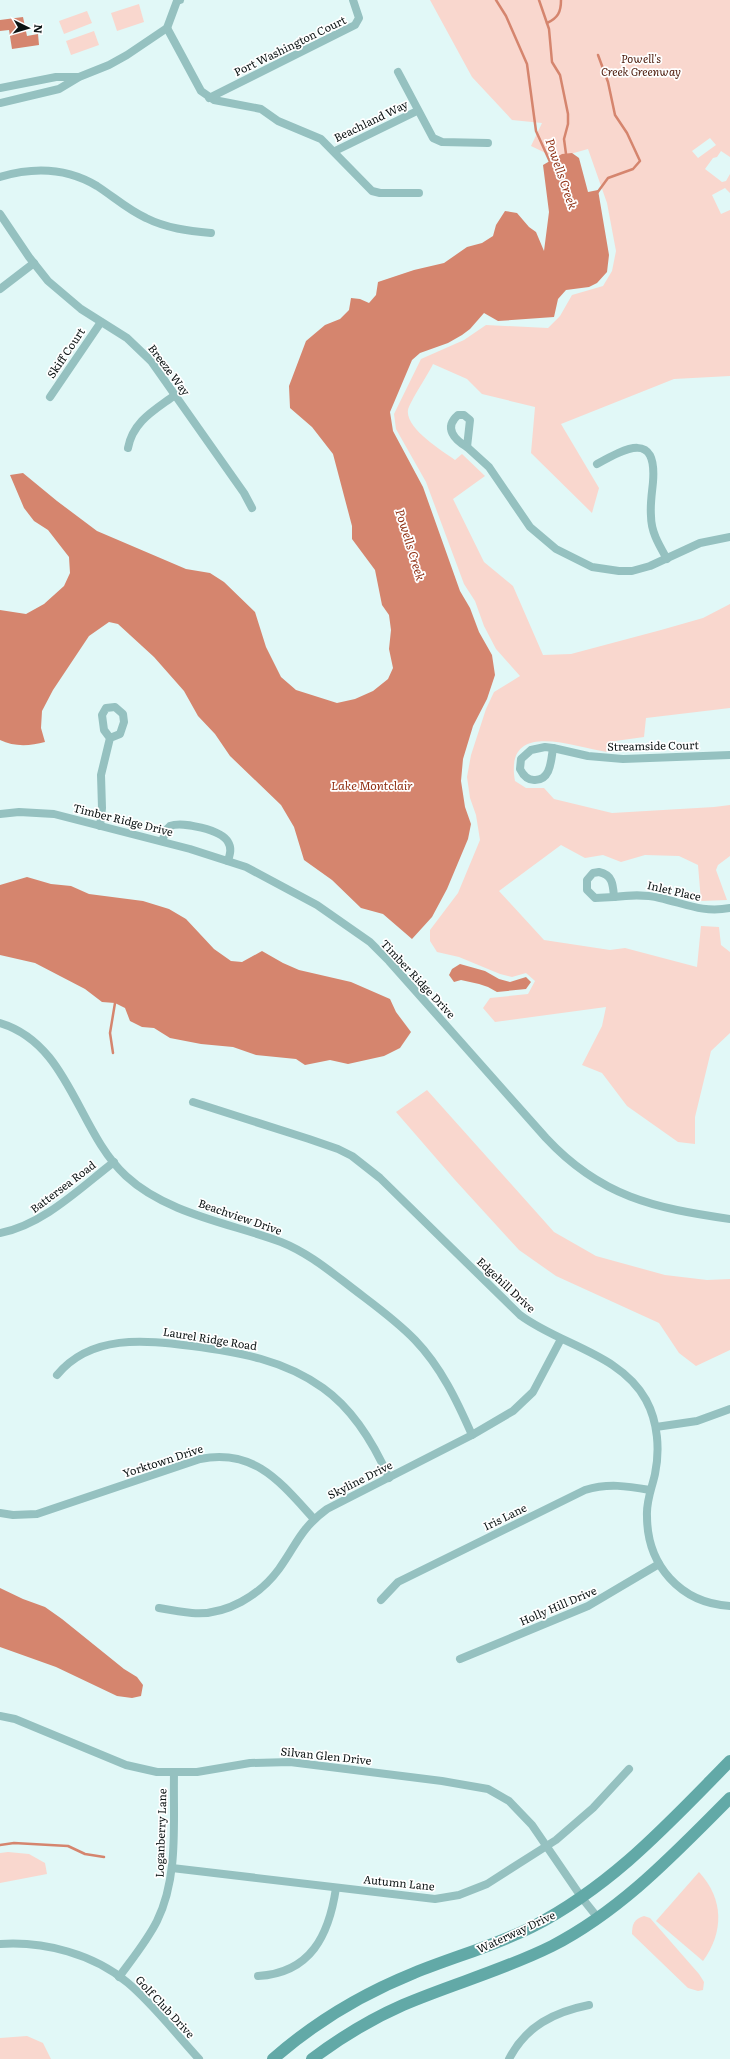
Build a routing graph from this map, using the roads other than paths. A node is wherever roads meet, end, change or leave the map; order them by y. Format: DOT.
graph roads {
  1 [pos="353,0"];
  2 [pos="178,1"];
  3 [pos="167,28"];
  4 [pos="398,72"];
  5 [pos="79,77"];
  6 [pos="0,88"];
  7 [pos="209,98"];
  8 [pos="0,103"];
  9 [pos="418,111"];
  10 [pos="488,143"];
  11 [pos="335,151"];
  12 [pos="0,177"];
  13 [pos="419,193"];
  14 [pos="0,214"];
  15 [pos="211,233"];
  16 [pos="34,263"];
  17 [pos="0,289"];
  18 [pos="101,322"];
  19 [pos="175,395"];
  20 [pos="50,397"];
  21 [pos="468,447"];
  22 [pos="128,448"];
  23 [pos="597,464"];
  24 [pos="252,508"];
  25 [pos="730,537"];
  26 [pos="667,559"];
  27 [pos="110,738"];
  28 [pos="553,748"];
  29 [pos="730,755"];
  30 [pos="0,814"];
  31 [pos="100,826"];
  32 [pos="162,841"];
  33 [pos="228,860"];
  34 [pos="614,897"];
  35 [pos="730,908"];
  36 [pos="0,1023"];
  37 [pos="193,1102"];
  38 [pos="114,1162"];
  39 [pos="730,1219"];
  40 [pos="0,1234"];
  41 [pos="561,1339"];
  42 [pos="57,1375"];
  43 [pos="730,1409"];
  44 [pos="656,1427"];
  45 [pos="472,1435"];
  46 [pos="389,1478"];
  47 [pos="650,1490"];
  48 [pos="0,1513"];
  49 [pos="314,1519"];
  50 [pos="659,1564"];
  51 [pos="381,1600"];
  52 [pos="730,1606"];
  53 [pos="159,1608"];
  54 [pos="460,1659"];
  55 [pos="0,1716"];
  56 [pos="730,1761"];
  57 [pos="629,1769"];
  58 [pos="174,1773"];
  59 [pos="730,1798"];
  60 [pos="546,1846"];
  61 [pos="172,1868"];
  62 [pos="336,1888"];
  63 [pos="582,1898"];
  64 [pos="598,1918"];
  65 [pos="0,1944"];
  66 [pos="258,1976"];
  67 [pos="119,1977"];
  68 [pos="589,2005"];
  69 [pos="199,2059"];
  70 [pos="273,2059"];
  71 [pos="312,2059"];
  72 [pos="509,2059"];
  1 -- 7 [label="street, Port Washington Court"];
  2 -- 3 [label="street"];
  3 -- 5 [label="street"];
  3 -- 7 [label="street"];
  4 -- 9 [label="street"];
  5 -- 6 [label="street"];
  5 -- 8 [label="street"];
  7 -- 11 [label="street"];
  9 -- 10 [label="street"];
  9 -- 11 [label="street, Beachland Way"];
  11 -- 13 [label="street"];
  12 -- 15 [label="street"];
  14 -- 16 [label="street, Breeze Way"];
  16 -- 17 [label="street"];
  16 -- 18 [label="street, Breeze Way"];
  18 -- 19 [label="street, Breeze Way"];
  18 -- 20 [label="street, Skiff Court"];
  19 -- 22 [label="street"];
  19 -- 24 [label="street, Breeze Way"];
  21 -- 26 [label="street"];
  23 -- 26 [label="street"];
  25 -- 26 [label="street"];
  27 -- 31 [label="street"];
  28 -- 28 [label="street, Streamside Court"];
  28 -- 29 [label="street, Streamside Court"];
  30 -- 31 [label="street, Timber Ridge Drive"];
  31 -- 32 [label="street, Timber Ridge Drive"];
  32 -- 33 [label="street, Timber Ridge Drive"];
  32 -- 33 [label="street"];
  33 -- 39 [label="street, Timber Ridge Drive"];
  34 -- 35 [label="street, Inlet Place"];
  36 -- 38 [label="street, Beachview Drive"];
  37 -- 41 [label="street, Edgehill Drive"];
  38 -- 40 [label="street, Battersea Road"];
  38 -- 45 [label="street, Beachview Drive"];
  41 -- 44 [label="street, Edgehill Drive"];
  41 -- 45 [label="street, Skyline Drive"];
  42 -- 46 [label="street, Laurel Ridge Road"];
  43 -- 44 [label="street"];
  44 -- 47 [label="street, Edgehill Drive"];
  45 -- 46 [label="street, Skyline Drive"];
  46 -- 49 [label="street, Skyline Drive"];
  47 -- 50 [label="street, Edgehill Drive"];
  47 -- 51 [label="street, Iris Lane"];
  48 -- 49 [label="street, Yorktown Drive"];
  49 -- 53 [label="street, Skyline Drive"];
  50 -- 52 [label="street, Edgehill Drive"];
  50 -- 54 [label="street, Holly Hill Drive"];
  55 -- 58 [label="street, Silvan Glen Drive"];
  56 -- 63 [label="main road, Waterway Drive"];
  57 -- 60 [label="street, Autumn Lane"];
  58 -- 60 [label="street, Silvan Glen Drive"];
  58 -- 61 [label="street, Loganberry Lane"];
  59 -- 64 [label="main road"];
  60 -- 62 [label="street, Autumn Lane"];
  60 -- 63 [label="street, Silvan Glen Drive"];
  61 -- 62 [label="street, Autumn Lane"];
  61 -- 67 [label="street, Loganberry Lane"];
  62 -- 66 [label="street"];
  63 -- 64 [label="street, Silvan Glen Drive"];
  63 -- 70 [label="main road, Waterway Drive"];
  64 -- 71 [label="main road"];
  65 -- 67 [label="street, Golf Club Drive"];
  67 -- 69 [label="street, Golf Club Drive"];
  68 -- 72 [label="street"];
}
